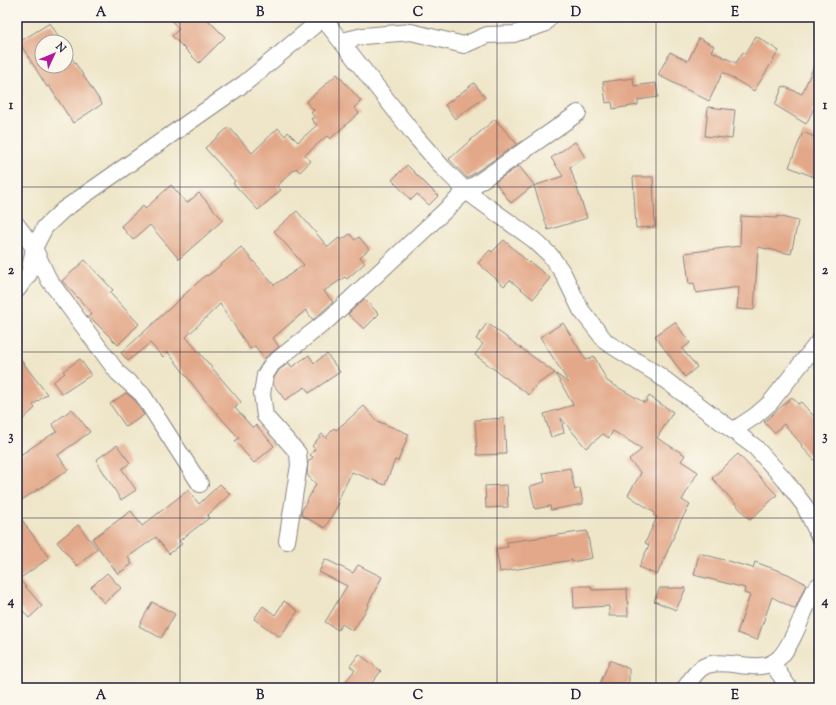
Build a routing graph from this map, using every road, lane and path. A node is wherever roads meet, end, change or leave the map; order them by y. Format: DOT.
graph roads {
  1 [pos="550,17"];
  2 [pos="323,18"];
  3 [pos="342,41"];
  4 [pos="578,113"];
  5 [pos="466,191"];
  6 [pos="17,225"];
  7 [pos="34,248"];
  8 [pos="17,290"];
  9 [pos="819,341"];
  10 [pos="734,430"];
  11 [pos="200,484"];
  12 [pos="819,536"];
  13 [pos="287,540"];
  14 [pos="819,585"];
  15 [pos="772,662"];
  16 [pos="685,688"];
  17 [pos="789,688"];
  1 -- 3 [label="street"];
  2 -- 3 [label="street"];
  2 -- 7 [label="street"];
  3 -- 5 [label="street"];
  4 -- 5 [label="street"];
  5 -- 10 [label="street"];
  5 -- 13 [label="street"];
  6 -- 7 [label="street"];
  7 -- 8 [label="street"];
  7 -- 11 [label="street"];
  9 -- 10 [label="street"];
  10 -- 12 [label="street"];
  14 -- 15 [label="street"];
  15 -- 16 [label="street"];
  15 -- 17 [label="street"];
}
